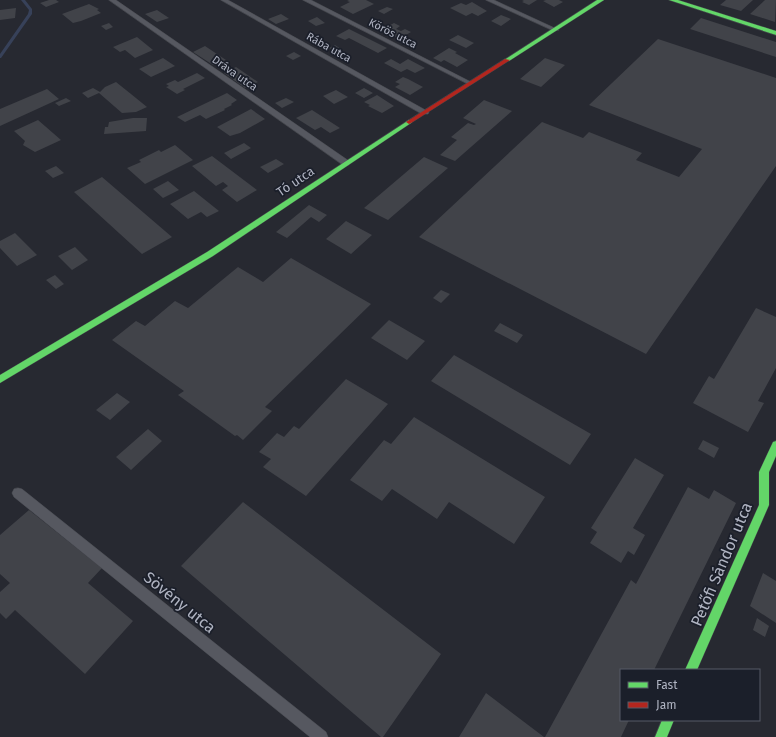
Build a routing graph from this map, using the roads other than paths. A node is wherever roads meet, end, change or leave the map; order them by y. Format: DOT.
graph roads {
  1 [pos="112,0"];
  2 [pos="224,0"];
  3 [pos="306,0"];
  4 [pos="489,0"];
  5 [pos="601,0"];
  6 [pos="672,0"];
  7 [pos="556,30"];
  8 [pos="776,33"];
  9 [pos="470,83"];
  10 [pos="425,112"];
  11 [pos="346,163"];
  12 [pos="0,379"];
  13 [pos="776,445"];
  14 [pos="18,493"];
  15 [pos="691,669"];
  16 [pos="668,721"];
  17 [pos="321,737"];
  18 [pos="661,737"];
  1 -- 11 [label="lane, Dráva utca"];
  2 -- 10 [label="lane, Rába utca"];
  3 -- 9 [label="lane, Körös utca"];
  4 -- 7 [label="lane"];
  5 -- 7 [label="street, Tó utca"];
  6 -- 8 [label="street"];
  7 -- 9 [label="street, Tó utca"];
  9 -- 10 [label="street, Tó utca"];
  10 -- 11 [label="street, Tó utca"];
  11 -- 12 [label="street, Tó utca"];
  13 -- 15 [label="street, Petőfi Sándor utca"];
  14 -- 17 [label="lane, Sövény utca"];
  16 -- 18 [label="street"];
}
